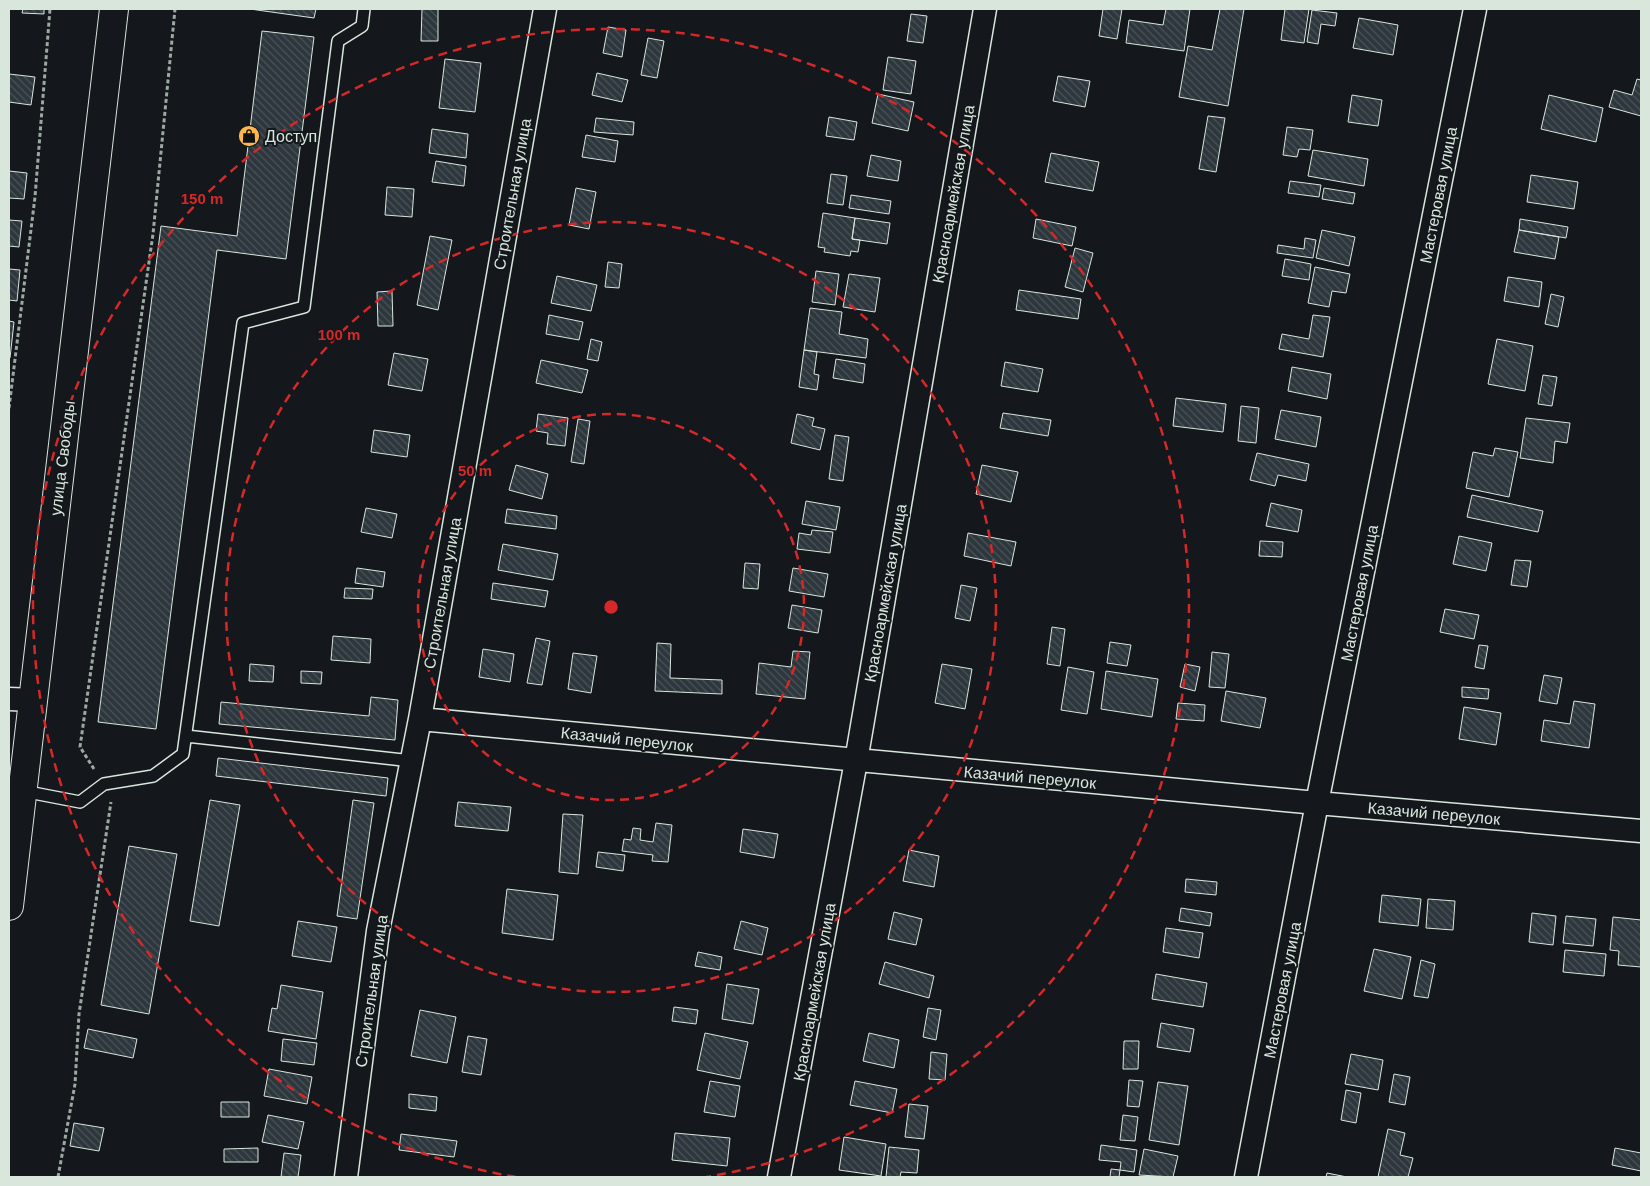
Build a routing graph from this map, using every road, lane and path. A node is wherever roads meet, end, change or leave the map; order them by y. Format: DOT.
graph roads {
  1 [pos="50,9"];
  2 [pos="114,9"];
  3 [pos="175,9"];
  4 [pos="364,9"];
  5 [pos="545,9"];
  6 [pos="985,9"];
  7 [pos="1475,9"];
  8 [pos="9,408"];
  9 [pos="22,699"];
  10 [pos="420,719"];
  11 [pos="186,736"];
  12 [pos="412,761"];
  13 [pos="856,761"];
  14 [pos="104,784"];
  15 [pos="23,791"];
  16 [pos="1317,803"];
  17 [pos="1641,831"];
  18 [pos="9,906"];
  19 [pos="58,1177"];
  20 [pos="346,1177"];
  21 [pos="779,1177"];
  22 [pos="1246,1177"];
  1 -- 8 [label="path"];
  2 -- 9 [label="main road, улица Свободы"];
  3 -- 14 [label="path"];
  4 -- 11 [label="lane"];
  5 -- 10 [label="street, Строительная улица"];
  6 -- 13 [label="street, Красноармейская улица"];
  7 -- 16 [label="street, Мастеровая улица"];
  9 -- 15 [label="main road, улица Свободы"];
  10 -- 12 [label="street, Строительная улица"];
  10 -- 13 [label="street, Казачий переулок"];
  11 -- 12 [label="lane"];
  11 -- 14 [label="lane"];
  12 -- 20 [label="street, Строительная улица"];
  13 -- 16 [label="street, Казачий переулок"];
  13 -- 21 [label="street, Красноармейская улица"];
  14 -- 15 [label="lane"];
  14 -- 19 [label="path"];
  15 -- 18 [label="main road, улица Свободы"];
  16 -- 17 [label="street, Казачий переулок"];
  16 -- 22 [label="street, Мастеровая улица"];
}
